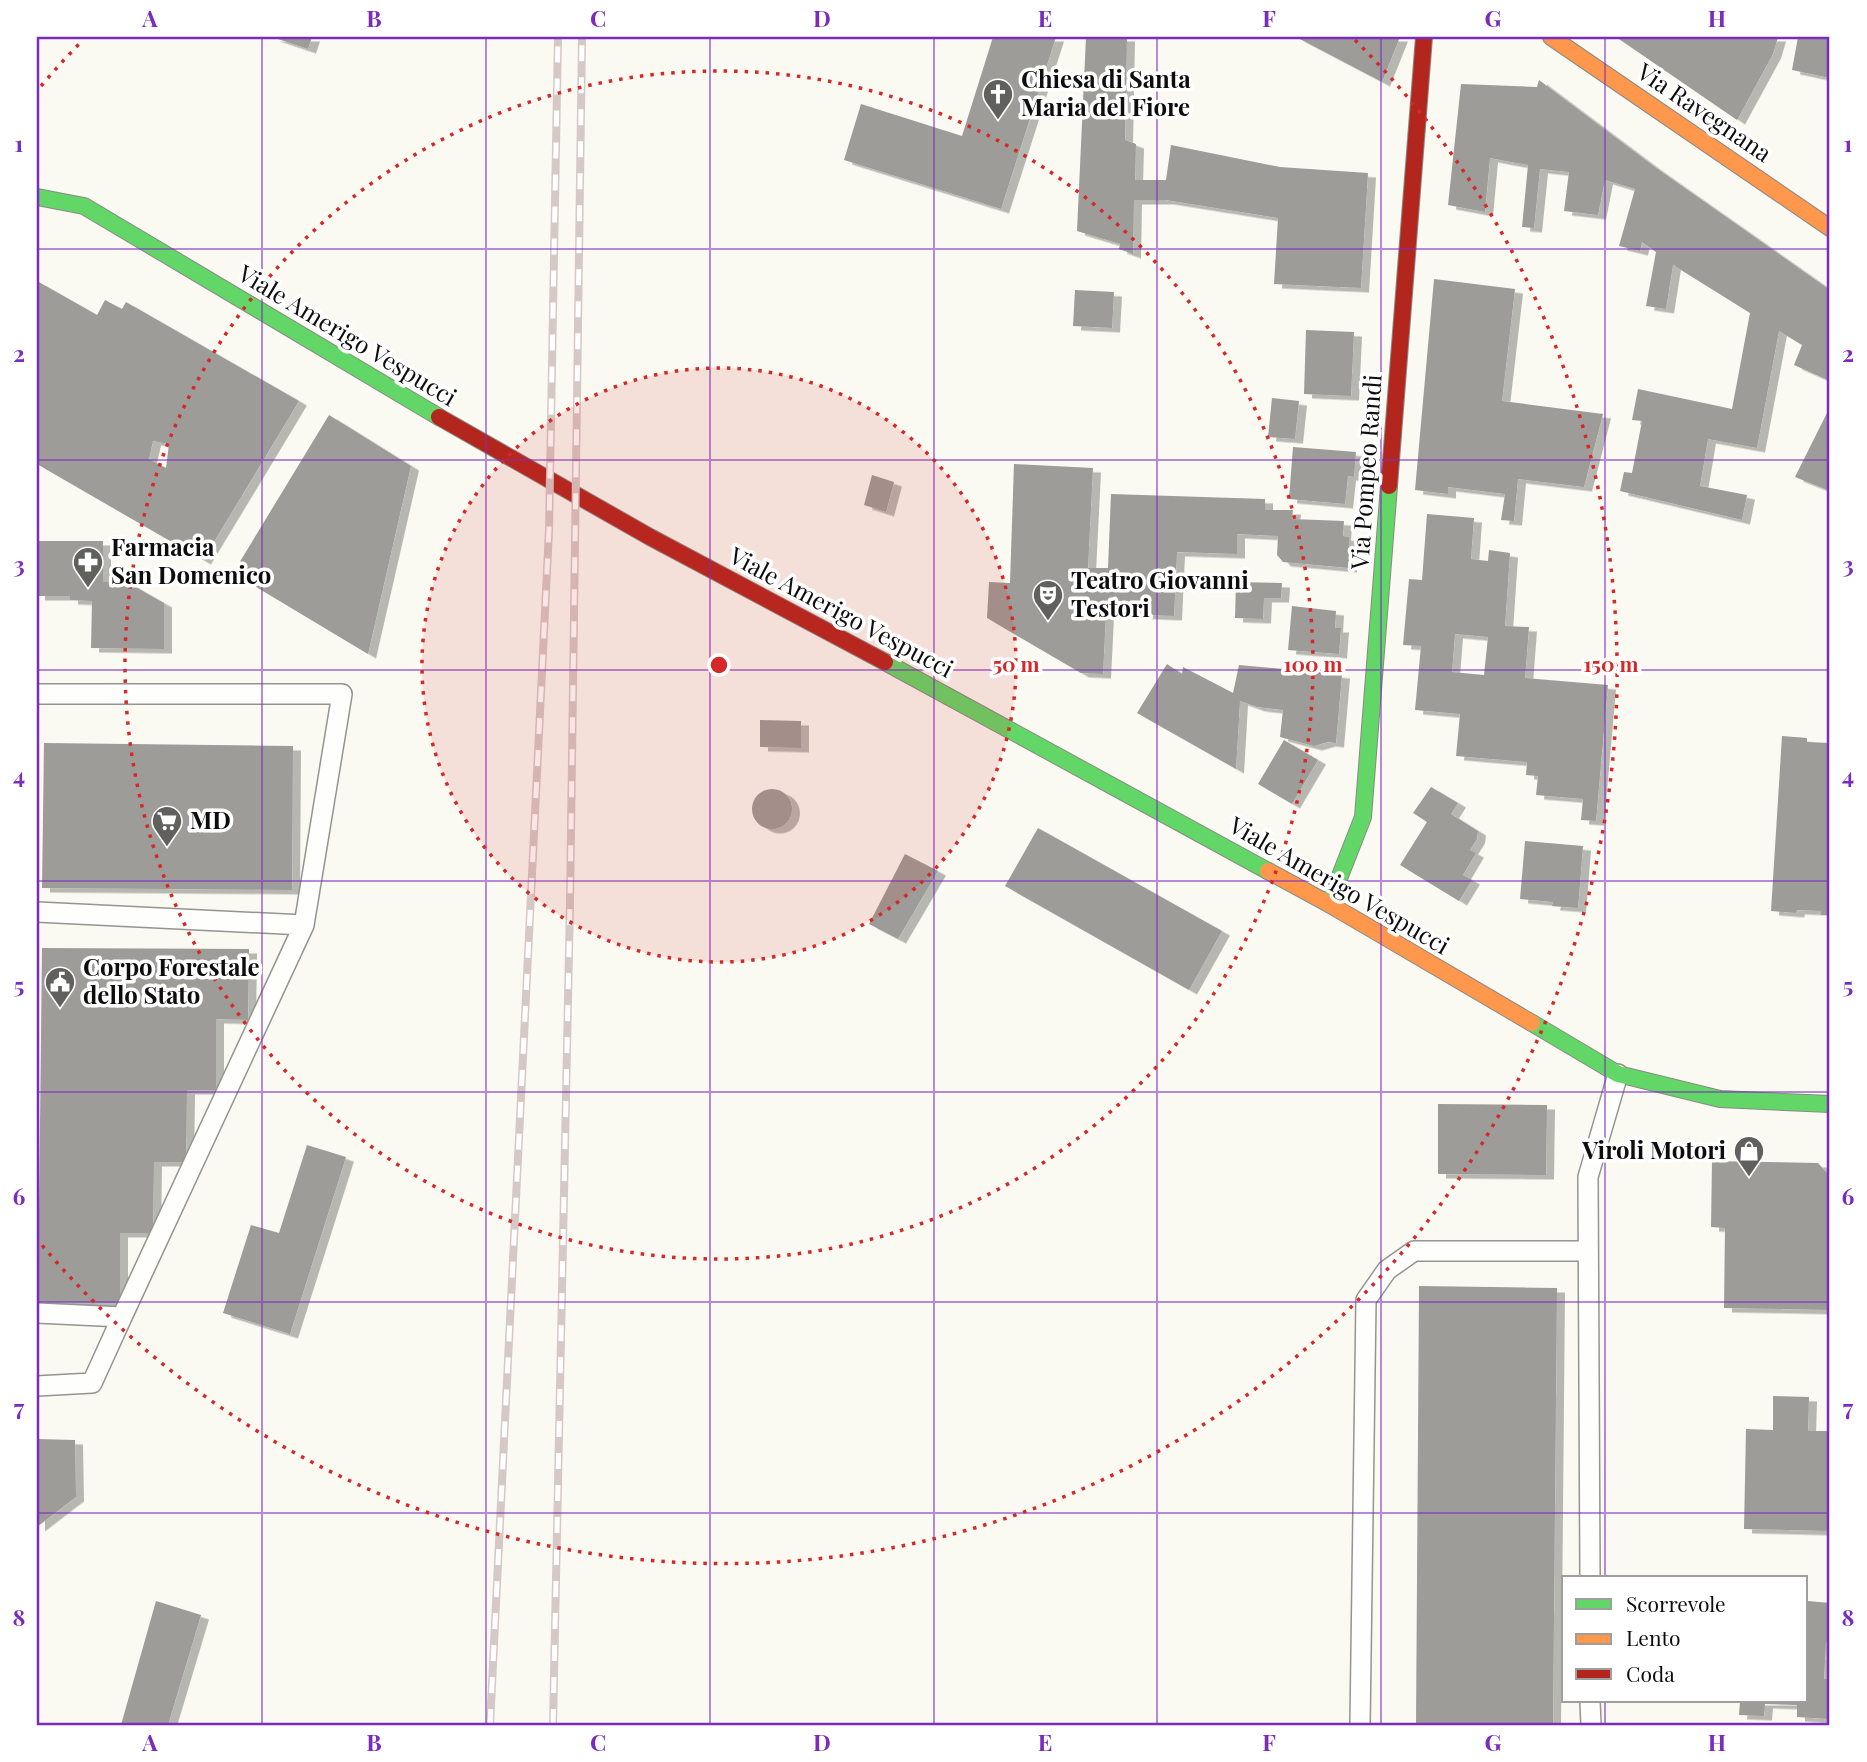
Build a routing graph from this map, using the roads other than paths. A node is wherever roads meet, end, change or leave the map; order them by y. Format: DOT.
graph roads {
  1 [pos="1424,37"];
  2 [pos="1551,37"];
  3 [pos="37,197"];
  4 [pos="1830,228"];
  5 [pos="37,694"];
  6 [pos="1329,904"];
  7 [pos="37,912"];
  8 [pos="304,925"];
  9 [pos="1618,1074"];
  10 [pos="1830,1104"];
  11 [pos="1588,1251"];
  12 [pos="37,1313"];
  13 [pos="122,1317"];
  14 [pos="37,1385"];
  15 [pos="1590,1576"];
  16 [pos="1590,1702"];
  17 [pos="1360,1725"];
  18 [pos="1591,1725"];
  1 -- 6 [label="main road, Via Pompeo Randi"];
  2 -- 4 [label="main road, Via Ravegnana"];
  3 -- 6 [label="main road, Viale Amerigo Vespucci"];
  5 -- 8 [label="lane"];
  6 -- 9 [label="main road, Viale Amerigo Vespucci"];
  7 -- 8 [label="lane"];
  8 -- 13 [label="lane"];
  9 -- 10 [label="main road, Viale Amerigo Vespucci"];
  9 -- 11 [label="lane"];
  11 -- 15 [label="lane"];
  11 -- 17 [label="lane"];
  12 -- 13 [label="lane"];
  13 -- 14 [label="lane"];
  16 -- 18 [label="lane"];
}
